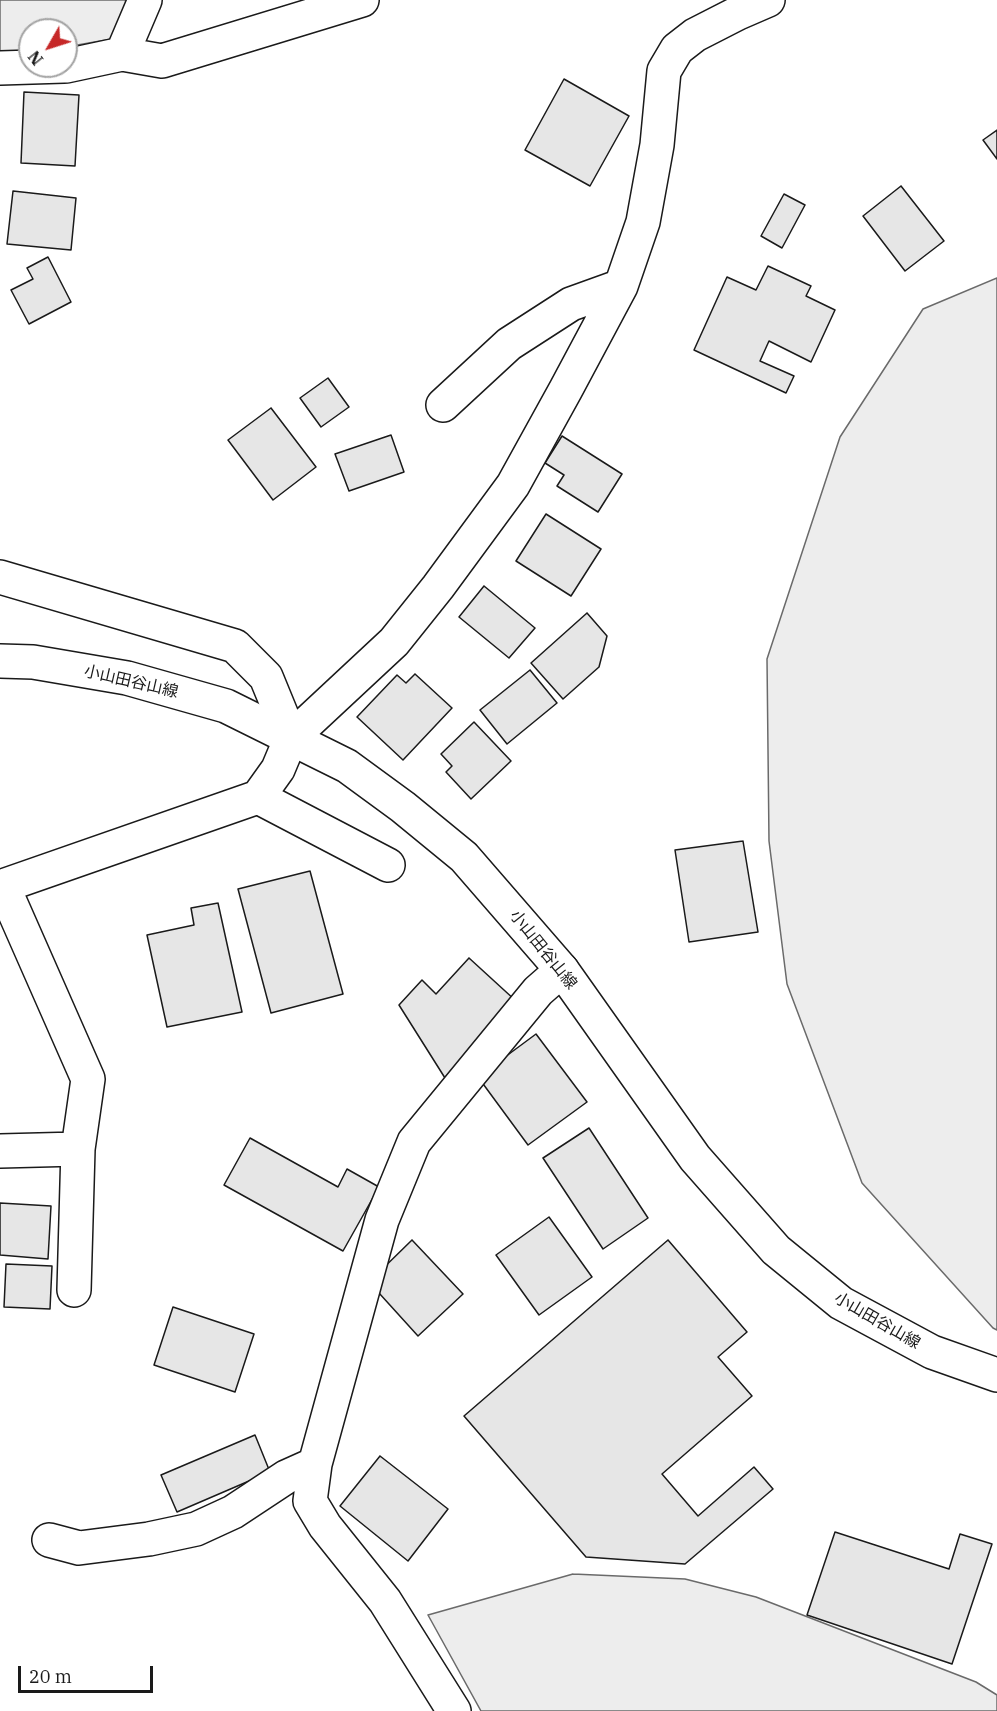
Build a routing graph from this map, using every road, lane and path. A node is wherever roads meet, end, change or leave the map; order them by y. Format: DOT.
graph roads {
  1 [pos="145,0"];
  2 [pos="362,0"];
  3 [pos="768,0"];
  4 [pos="122,54"];
  5 [pos="78,63"];
  6 [pos="18,67"];
  7 [pos="0,68"];
  8 [pos="621,286"];
  9 [pos="443,405"];
  10 [pos="0,577"];
  11 [pos="0,661"];
  12 [pos="291,738"];
  13 [pos="258,797"];
  14 [pos="388,865"];
  15 [pos="2,886"];
  16 [pos="562,970"];
  17 [pos="78,1149"];
  18 [pos="0,1151"];
  19 [pos="74,1290"];
  20 [pos="997,1375"];
  21 [pos="315,1464"];
  22 [pos="49,1540"];
  23 [pos="454,1711"];
  1 -- 4 [label="street"];
  2 -- 4 [label="street"];
  3 -- 8 [label="street"];
  4 -- 5 [label="street"];
  6 -- 7 [label="street"];
  8 -- 9 [label="street"];
  8 -- 12 [label="street"];
  10 -- 12 [label="street"];
  11 -- 12 [label="street, 小山田谷山線"];
  12 -- 13 [label="street"];
  12 -- 16 [label="street, 小山田谷山線"];
  13 -- 14 [label="street"];
  13 -- 15 [label="street"];
  15 -- 17 [label="street"];
  16 -- 20 [label="street, 小山田谷山線"];
  16 -- 21 [label="street"];
  17 -- 18 [label="street"];
  17 -- 19 [label="street"];
  21 -- 22 [label="street"];
  21 -- 23 [label="street"];
}
